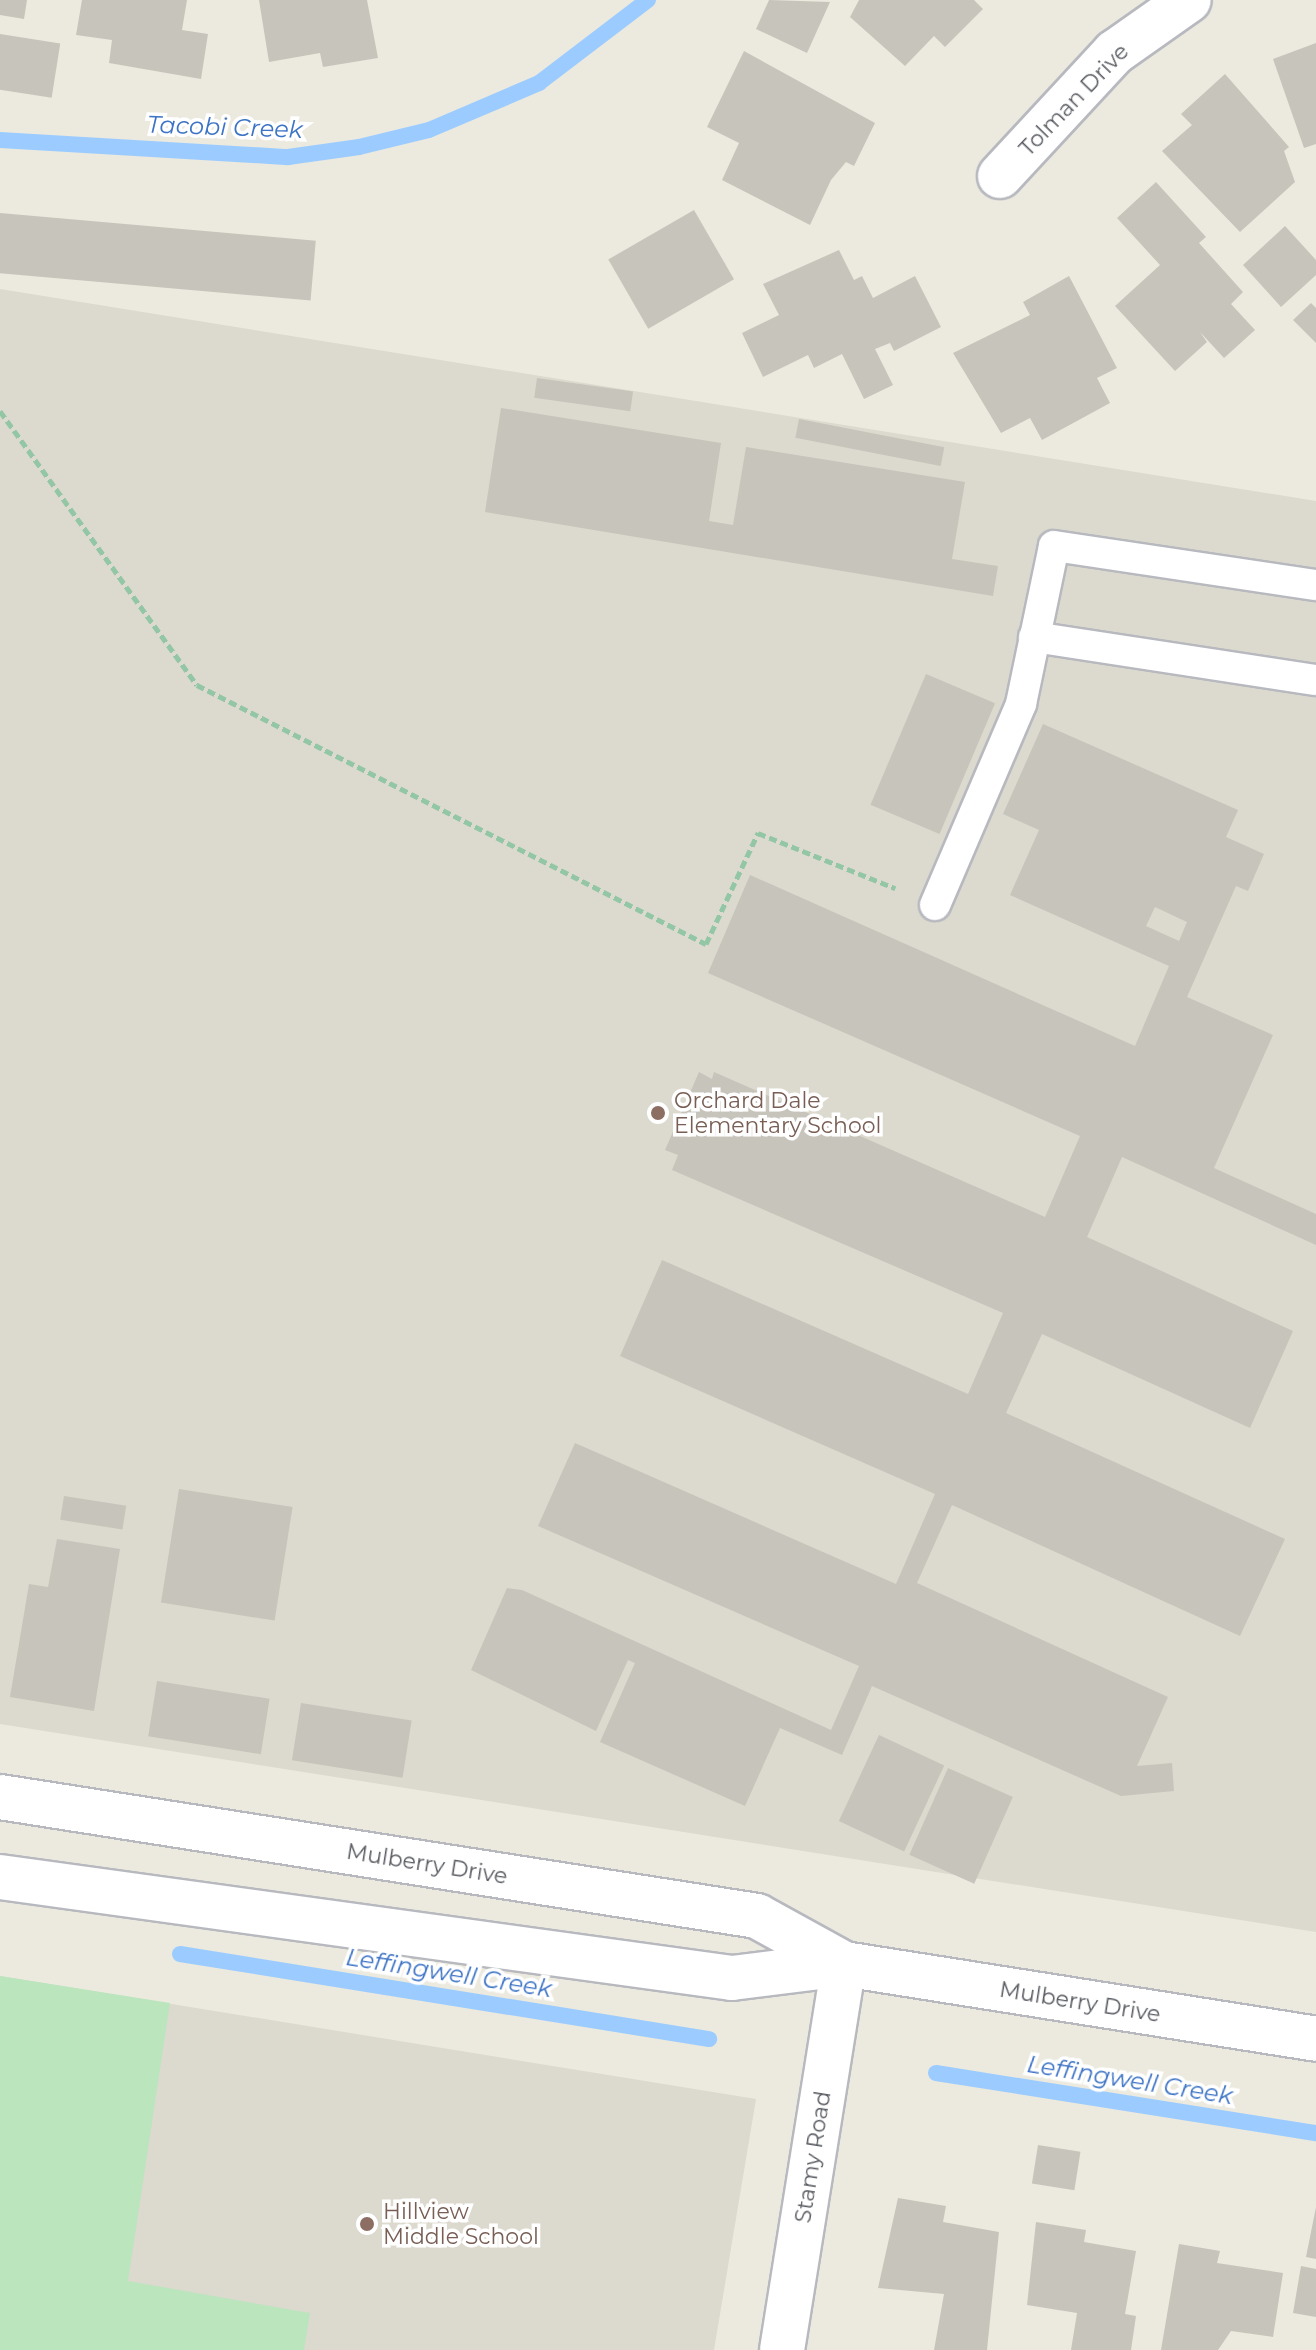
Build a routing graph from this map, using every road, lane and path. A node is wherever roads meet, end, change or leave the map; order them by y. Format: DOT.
graph roads {
  1 [pos="1189,0"];
  2 [pos="1000,176"];
  3 [pos="0,411"];
  4 [pos="1316,585"];
  5 [pos="1034,637"];
  6 [pos="1316,680"];
  7 [pos="935,905"];
  8 [pos="0,1797"];
  9 [pos="0,1877"];
  10 [pos="844,1964"];
  11 [pos="1316,2039"];
  12 [pos="782,2350"];
  1 -- 2 [label="street, Tolman Drive"];
  3 -- 7 [label="path"];
  4 -- 5 [label="lane"];
  5 -- 6 [label="lane"];
  5 -- 7 [label="lane"];
  8 -- 10 [label="street, Mulberry Drive"];
  9 -- 10 [label="street, Mulberry Drive"];
  10 -- 11 [label="street, Mulberry Drive"];
  10 -- 12 [label="street, Stamy Road"];
}
